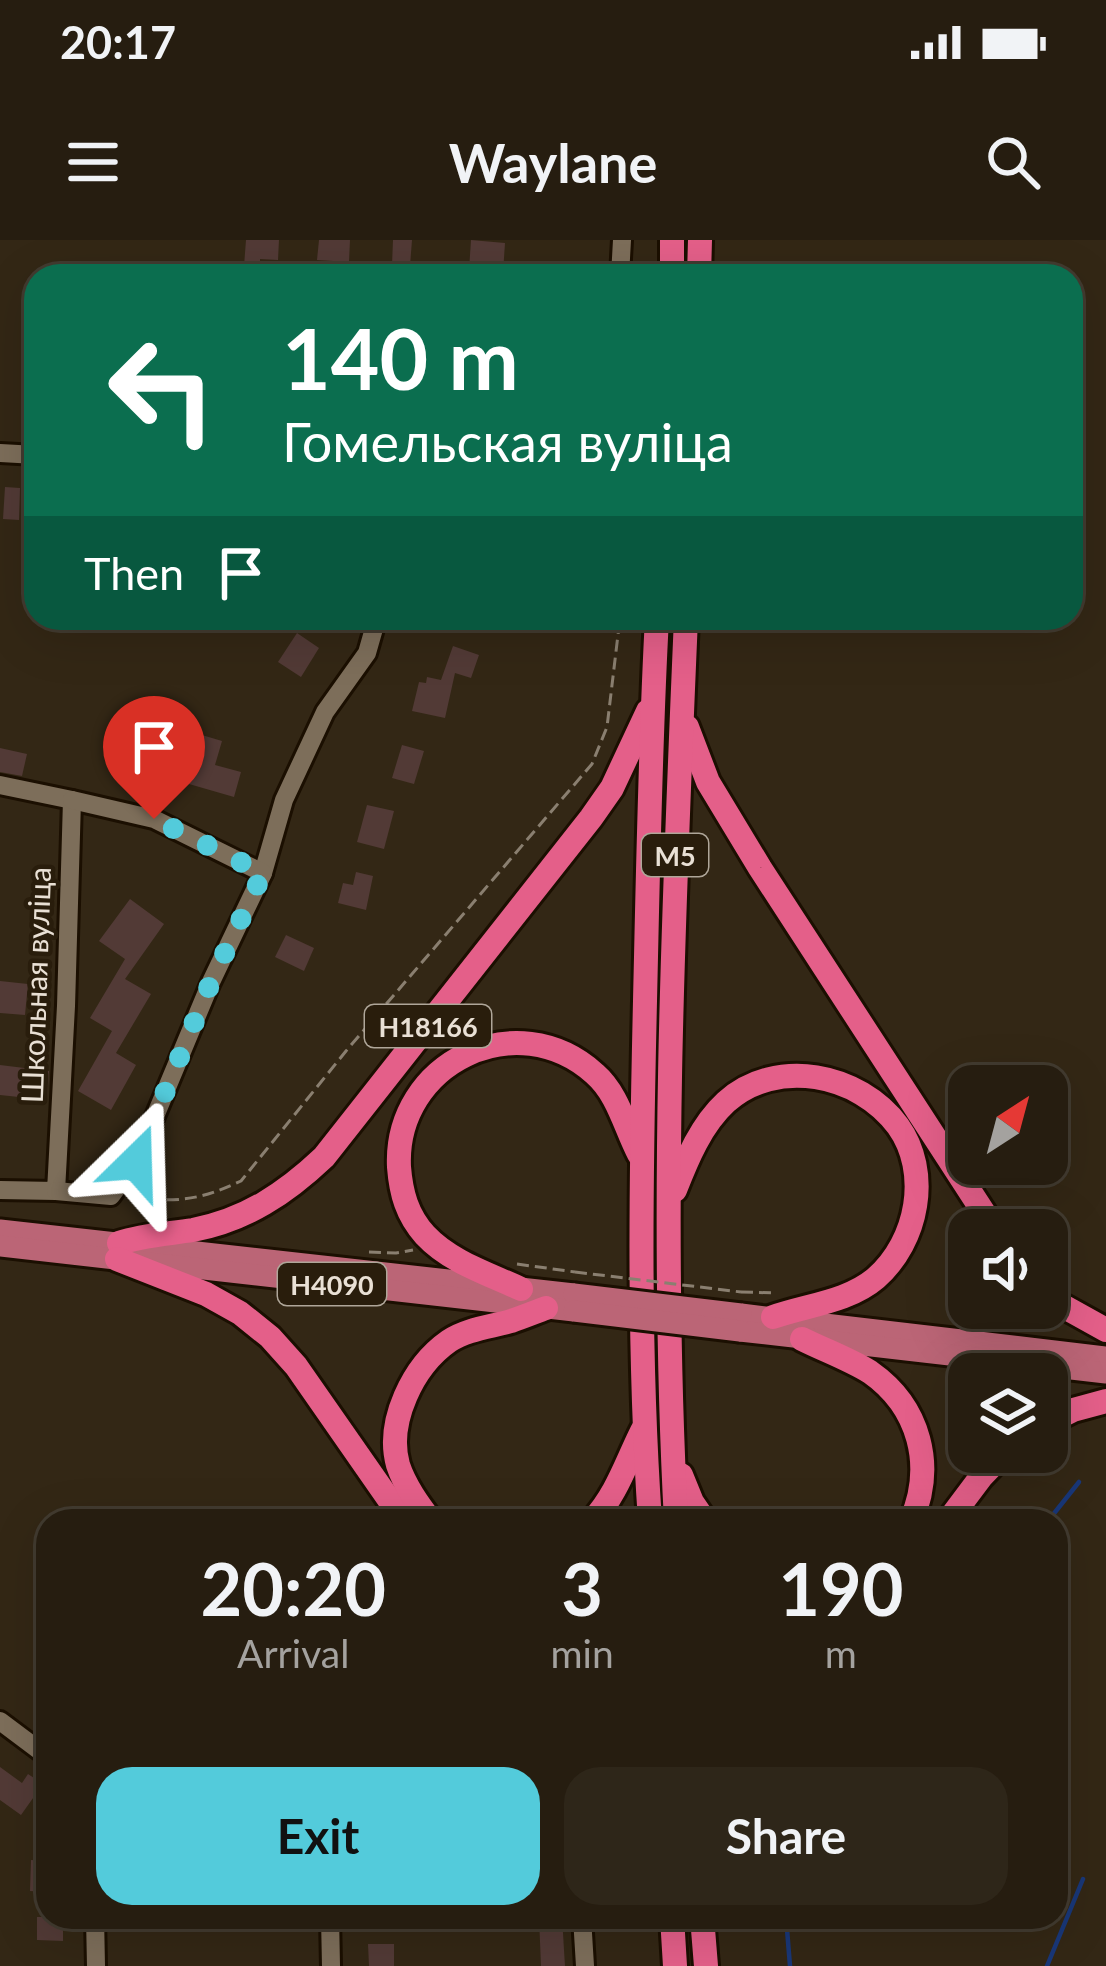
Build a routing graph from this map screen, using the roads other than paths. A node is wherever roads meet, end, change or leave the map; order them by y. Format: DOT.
graph roads {
  1 [pos="373,630"];
  2 [pos="656,630"];
  3 [pos="685,630"];
  4 [pos="652,704"];
  5 [pos="682,706"];
  6 [pos="0,785"];
  7 [pos="72,800"];
  8 [pos="263,873"];
  9 [pos="641,1158"];
  10 [pos="0,1190"];
  11 [pos="56,1191"];
  12 [pos="669,1203"];
  13 [pos="981,1209"];
  14 [pos="0,1230"];
  15 [pos="0,1246"];
  16 [pos="118,1251"];
  17 [pos="521,1289"];
  18 [pos="574,1292"];
  19 [pos="547,1308"];
  20 [pos="1068,1309"];
  21 [pos="741,1312"];
  22 [pos="773,1317"];
  23 [pos="1106,1330"];
  24 [pos="802,1339"];
  25 [pos="1106,1357"];
  26 [pos="1106,1373"];
  27 [pos="1106,1401"];
  28 [pos="1068,1412"];
  29 [pos="644,1429"];
  30 [pos="671,1453"];
  31 [pos="986,1473"];
  32 [pos="396,1509"];
  33 [pos="422,1509"];
  34 [pos="603,1509"];
  35 [pos="649,1509"];
  36 [pos="675,1509"];
  37 [pos="697,1509"];
  38 [pos="916,1509"];
  39 [pos="958,1509"];
  40 [pos="0,1721"];
  41 [pos="36,1748"];
  42 [pos="94,1929"];
  43 [pos="330,1929"];
  44 [pos="583,1929"];
  45 [pos="662,1929"];
  46 [pos="673,1929"];
  47 [pos="704,1929"];
  48 [pos="675,1965"];
  49 [pos="95,1966"];
  50 [pos="331,1966"];
  51 [pos="585,1966"];
  52 [pos="706,1966"];
  1 -- 8 [label="street"];
  2 -- 4 [label="highway, М5"];
  3 -- 5 [label="highway, М5"];
  4 -- 9 [label="highway, М5"];
  4 -- 16 [label="highway, Н18166"];
  5 -- 12 [label="highway, М5"];
  5 -- 13 [label="highway"];
  6 -- 7 [label="street"];
  7 -- 8 [label="street"];
  7 -- 11 [label="street, Школьная вуліца"];
  8 -- 11 [label="street"];
  9 -- 17 [label="highway, Н18166"];
  9 -- 29 [label="highway, М5"];
  10 -- 11 [label="street"];
  12 -- 22 [label="highway"];
  12 -- 30 [label="highway, М5"];
  14 -- 16 [label="main road, Н4090"];
  15 -- 16 [label="main road, Н4090"];
  16 -- 17 [label="main road, Н4090"];
  16 -- 19 [label="main road, Н4090"];
  16 -- 32 [label="highway"];
  17 -- 18 [label="main road, Н4090"];
  18 -- 19 [label="main road, Н4090"];
  18 -- 21 [label="main road, Н4090, bridge"];
  19 -- 33 [label="highway"];
  20 -- 23 [label="highway"];
  21 -- 22 [label="main road, Н4090"];
  21 -- 24 [label="main road, Н4090"];
  22 -- 25 [label="main road, Н4090"];
  24 -- 26 [label="main road, Н4090"];
  24 -- 38 [label="highway"];
  27 -- 28 [label="highway"];
  29 -- 34 [label="highway"];
  29 -- 35 [label="highway"];
  30 -- 36 [label="highway"];
  30 -- 37 [label="highway"];
  31 -- 39 [label="highway"];
  40 -- 41 [label="street"];
  42 -- 49 [label="street"];
  43 -- 50 [label="street"];
  44 -- 51 [label="street"];
  45 -- 48 [label="highway"];
  46 -- 48 [label="highway"];
  47 -- 52 [label="highway"];
}
